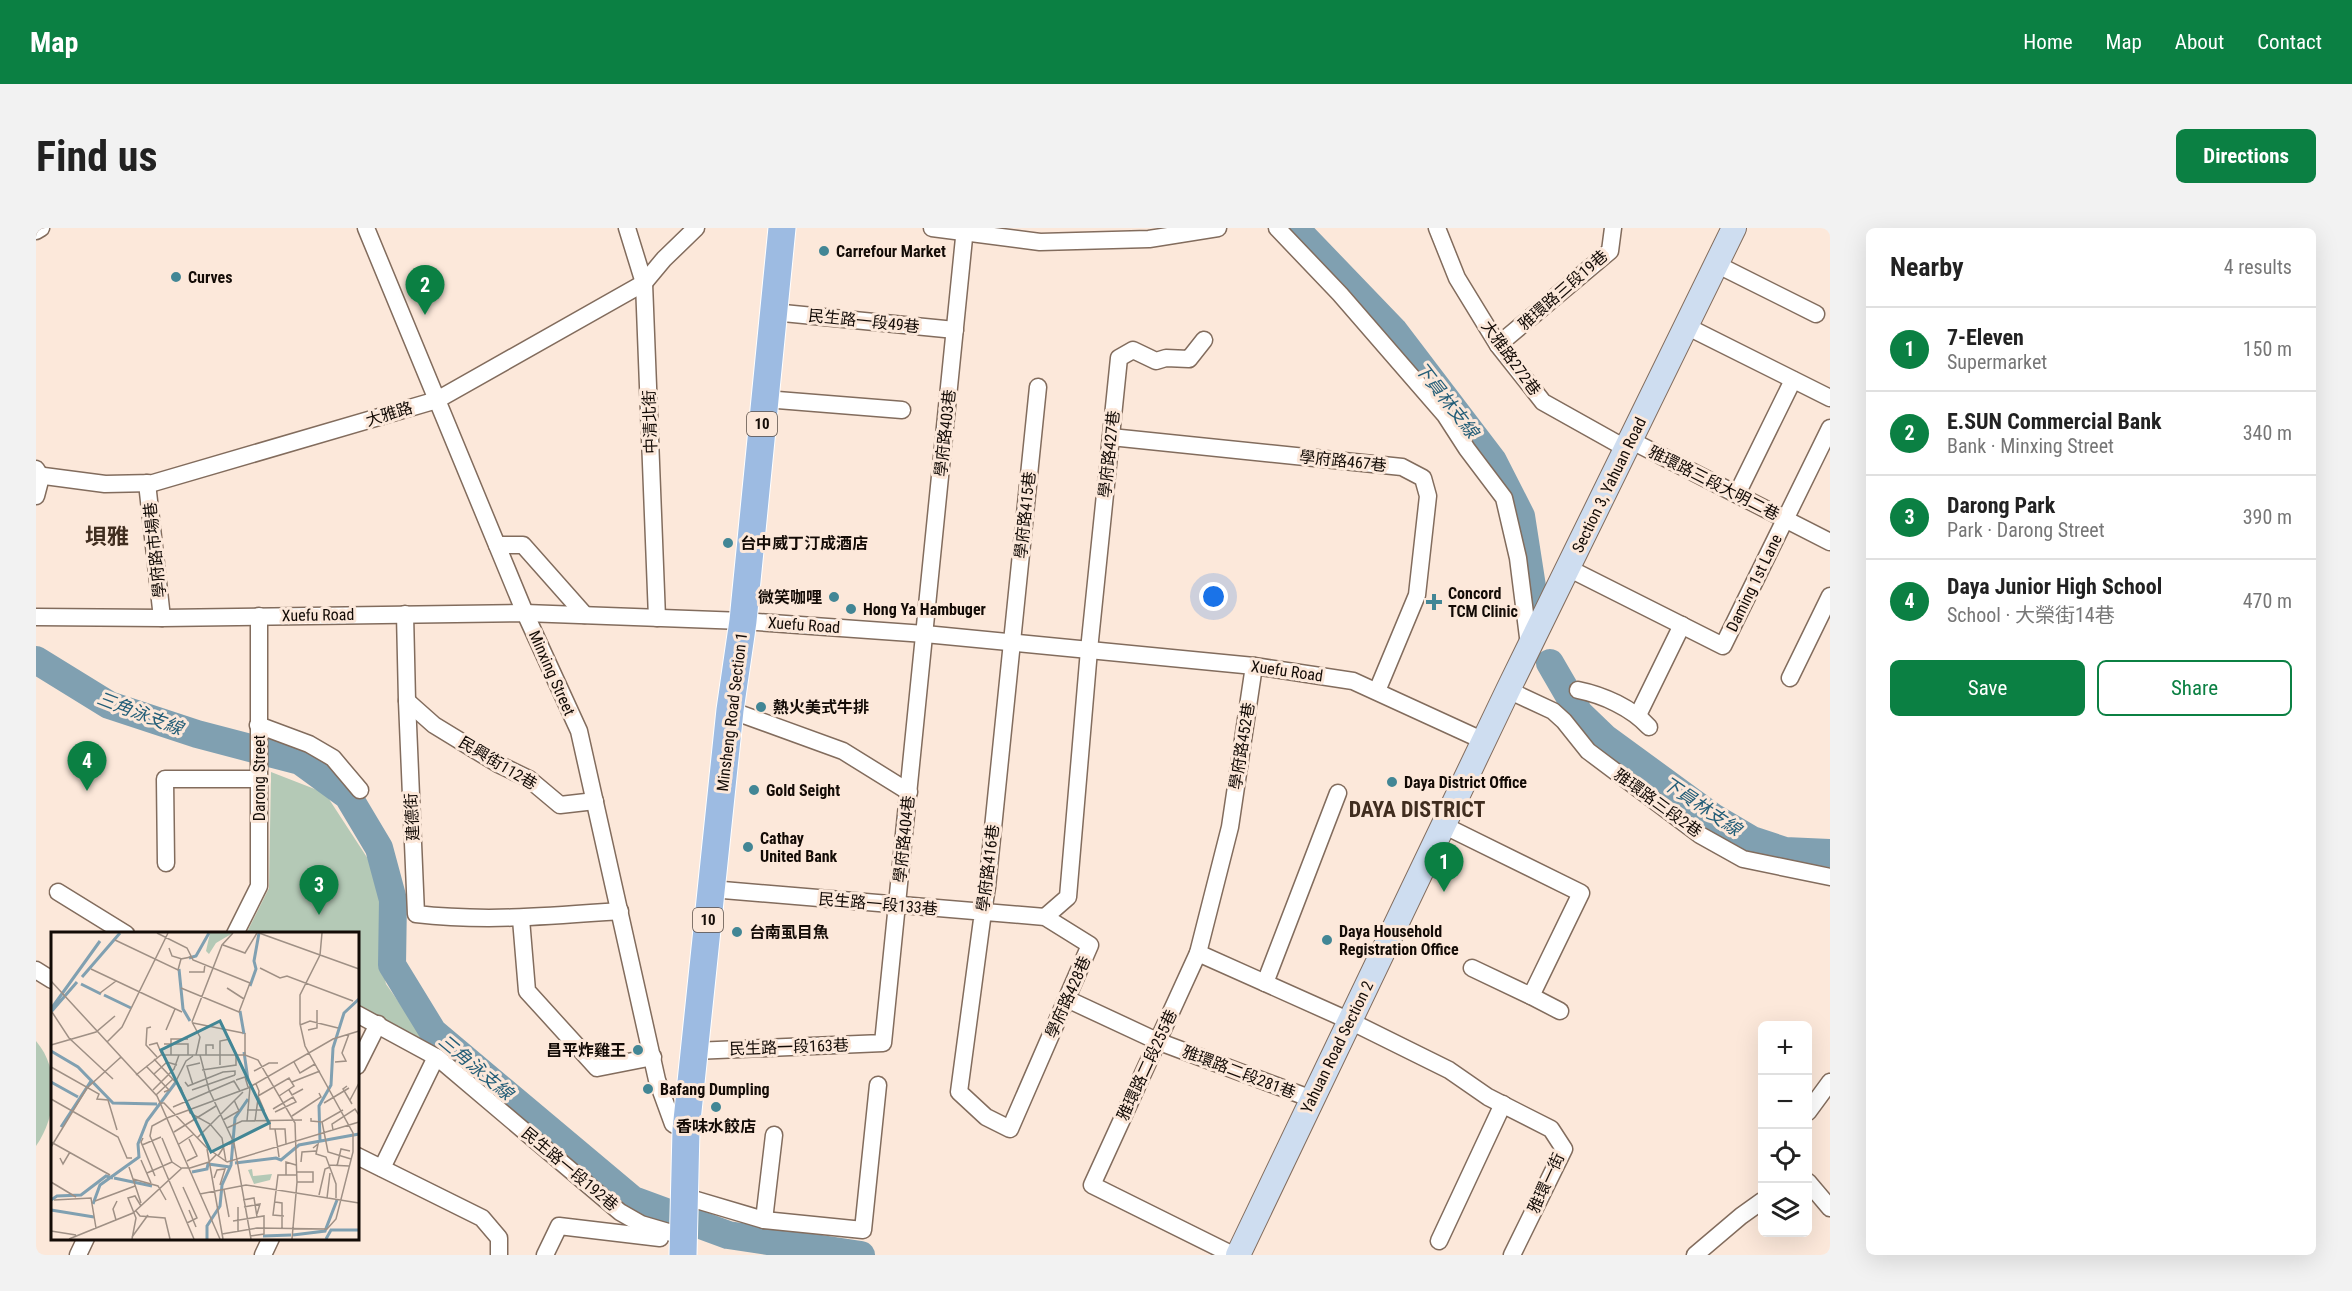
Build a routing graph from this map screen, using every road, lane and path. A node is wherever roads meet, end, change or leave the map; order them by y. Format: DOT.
graph roads {
  1 [pos="41,228"];
  2 [pos="366,228"];
  3 [pos="627,228"];
  4 [pos="696,228"];
  5 [pos="782,228"];
  6 [pos="932,228"];
  7 [pos="1218,228"];
  8 [pos="1277,228"];
  9 [pos="1437,228"];
  10 [pos="1614,228"];
  11 [pos="1734,228"];
  12 [pos="965,230"];
  13 [pos="36,231"];
  14 [pos="1137,234"];
  15 [pos="1716,264"];
  16 [pos="644,283"];
  17 [pos="773,312"];
  18 [pos="1816,314"];
  19 [pos="1686,326"];
  20 [pos="955,330"];
  21 [pos="1204,340"];
  22 [pos="1498,345"];
  23 [pos="1793,380"];
  24 [pos="1038,387"];
  25 [pos="1830,398"];
  26 [pos="765,399"];
  27 [pos="437,400"];
  28 [pos="902,410"];
  29 [pos="1830,428"];
  30 [pos="1111,437"];
  31 [pos="1629,445"];
  32 [pos="38,474"];
  33 [pos="147,483"];
  34 [pos="1737,494"];
  35 [pos="36,496"];
  36 [pos="1786,519"];
  37 [pos="1830,542"];
  38 [pos="497,546"];
  39 [pos="1563,578"];
  40 [pos="1830,596"];
  41 [pos="525,613"];
  42 [pos="405,614"];
  43 [pos="585,615"];
  44 [pos="259,616"];
  45 [pos="36,617"];
  46 [pos="162,618"];
  47 [pos="657,618"];
  48 [pos="743,621"];
  49 [pos="1682,626"];
  50 [pos="925,634"];
  51 [pos="1012,643"];
  52 [pos="1530,646"];
  53 [pos="1089,650"];
  54 [pos="1254,666"];
  55 [pos="1790,678"];
  56 [pos="1508,690"];
  57 [pos="1578,690"];
  58 [pos="1377,691"];
  59 [pos="407,701"];
  60 [pos="730,710"];
  61 [pos="258,728"];
  62 [pos="1484,741"];
  63 [pos="259,775"];
  64 [pos="360,790"];
  65 [pos="909,792"];
  66 [pos="1338,793"];
  67 [pos="595,801"];
  68 [pos="1443,825"];
  69 [pos="166,863"];
  70 [pos="1830,877"];
  71 [pos="711,889"];
  72 [pos="58,892"];
  73 [pos="898,906"];
  74 [pos="620,911"];
  75 [pos="982,912"];
  76 [pos="1045,918"];
  77 [pos="521,919"];
  78 [pos="123,932"];
  79 [pos="236,932"];
  80 [pos="1198,953"];
  81 [pos="1472,968"];
  82 [pos="36,970"];
  83 [pos="51,979"];
  84 [pos="1265,983"];
  85 [pos="1531,996"];
  86 [pos="1067,999"];
  87 [pos="1560,1011"];
  88 [pos="358,1014"];
  89 [pos="1350,1021"];
  90 [pos="378,1024"];
  91 [pos="1157,1041"];
  92 [pos="883,1043"];
  93 [pos="694,1051"];
  94 [pos="436,1057"];
  95 [pos="652,1057"];
  96 [pos="358,1064"];
  97 [pos="1830,1082"];
  98 [pos="878,1085"];
  99 [pos="958,1092"];
  100 [pos="1312,1099"];
  101 [pos="1503,1104"];
  102 [pos="1812,1107"];
  103 [pos="686,1130"];
  104 [pos="774,1135"];
  105 [pos="358,1156"];
  106 [pos="382,1168"];
  107 [pos="1809,1183"];
  108 [pos="683,1196"];
  109 [pos="1758,1204"];
  110 [pos="1830,1208"];
  111 [pos="764,1220"];
  112 [pos="86,1240"];
  113 [pos="271,1240"];
  114 [pos="1438,1241"];
  115 [pos="683,1244"];
  116 [pos="78,1255"];
  117 [pos="263,1255"];
  118 [pos="499,1255"];
  119 [pos="545,1255"];
  120 [pos="1233,1255"];
  121 [pos="1238,1255"];
  122 [pos="1512,1255"];
  123 [pos="1695,1255"];
  1 -- 13 [label="street"];
  2 -- 27 [label="street, Minxing Street"];
  3 -- 16 [label="street, 中清北街"];
  4 -- 16 [label="street, 大雅路"];
  5 -- 17 [label="main road, Minsheng Road Section 1 / 10"];
  6 -- 12 [label="street"];
  7 -- 14 [label="street"];
  8 -- 52 [label="street"];
  9 -- 22 [label="street, 大雅路272巷"];
  10 -- 22 [label="street, 雅環路三段19巷"];
  11 -- 15 [label="street, Section 3, Yahuan Road"];
  12 -- 14 [label="street"];
  12 -- 20 [label="street, 學府路403巷"];
  15 -- 18 [label="street"];
  15 -- 19 [label="street, Section 3, Yahuan Road"];
  16 -- 27 [label="street, 大雅路"];
  16 -- 47 [label="street, 中清北街"];
  17 -- 20 [label="street, 民生路一段49巷"];
  17 -- 26 [label="main road, Minsheng Road Section 1 / 10"];
  19 -- 23 [label="street"];
  19 -- 31 [label="street, Section 3, Yahuan Road"];
  20 -- 50 [label="street, 學府路403巷"];
  21 -- 30 [label="street, 學府路427巷"];
  22 -- 31 [label="street, 大雅路272巷"];
  23 -- 25 [label="street"];
  23 -- 34 [label="street"];
  24 -- 51 [label="street, 學府路415巷"];
  26 -- 28 [label="street"];
  26 -- 48 [label="main road, Minsheng Road Section 1 / 10"];
  27 -- 33 [label="street, 大雅路"];
  27 -- 38 [label="street, Minxing Street"];
  29 -- 36 [label="street, Daming 1st Lane"];
  30 -- 53 [label="street, 學府路427巷"];
  30 -- 58 [label="street, 學府路467巷"];
  31 -- 34 [label="street, 雅環路三段大明二巷"];
  31 -- 39 [label="street, Section 3, Yahuan Road"];
  32 -- 33 [label="street, 大雅路"];
  32 -- 35 [label="street"];
  33 -- 46 [label="street, 學府路市場巷"];
  34 -- 36 [label="street, 雅環路三段大明二巷"];
  36 -- 37 [label="street, 雅環路三段大明二巷"];
  36 -- 49 [label="street, Daming 1st Lane"];
  38 -- 41 [label="street, Minxing Street"];
  38 -- 43 [label="street"];
  39 -- 49 [label="street, Daming 1st Lane"];
  39 -- 52 [label="street, Section 3, Yahuan Road"];
  40 -- 55 [label="street"];
  41 -- 42 [label="street, Xuefu Road"];
  41 -- 43 [label="street, Xuefu Road"];
  41 -- 67 [label="street, Minxing Street"];
  42 -- 44 [label="street, Xuefu Road"];
  42 -- 59 [label="street, 建德街"];
  43 -- 47 [label="street, Xuefu Road"];
  44 -- 46 [label="street, Xuefu Road"];
  44 -- 61 [label="street, Darong Street"];
  45 -- 46 [label="street, Xuefu Road"];
  47 -- 48 [label="street, Xuefu Road"];
  48 -- 50 [label="street, Xuefu Road"];
  48 -- 60 [label="main road, Minsheng Road Section 1 / 10"];
  49 -- 57 [label="street"];
  50 -- 51 [label="street, Xuefu Road"];
  50 -- 65 [label="street, 學府路404巷"];
  51 -- 53 [label="street, Xuefu Road"];
  51 -- 75 [label="street, 學府路416巷"];
  52 -- 56 [label="street, Section 3, Yahuan Road"];
  53 -- 54 [label="street, Xuefu Road"];
  53 -- 76 [label="street"];
  54 -- 58 [label="street, Xuefu Road"];
  54 -- 80 [label="street, 學府路452巷"];
  56 -- 62 [label="street, Section 3, Yahuan Road"];
  56 -- 70 [label="street, 雅環路三段2巷"];
  58 -- 62 [label="street, Xuefu Road"];
  59 -- 67 [label="street, 民興街112巷"];
  59 -- 77 [label="street, 建德街"];
  60 -- 65 [label="street"];
  60 -- 71 [label="main road, Minsheng Road Section 1 / 10"];
  61 -- 63 [label="street, Darong Street"];
  61 -- 64 [label="street"];
  62 -- 68 [label="street, Yahuan Road Section 2"];
  63 -- 69 [label="street"];
  63 -- 79 [label="street, Darong Street"];
  65 -- 73 [label="street, 學府路404巷"];
  66 -- 84 [label="street"];
  67 -- 74 [label="street, Minxing Street"];
  68 -- 85 [label="street"];
  68 -- 89 [label="street, Yahuan Road Section 2"];
  71 -- 73 [label="street, 民生路一段133巷"];
  71 -- 93 [label="main road, Minsheng Road Section 1 / 10"];
  72 -- 78 [label="street"];
  73 -- 75 [label="street, 民生路一段133巷"];
  73 -- 92 [label="street, 學府路404巷"];
  74 -- 77 [label="street, 建德街"];
  74 -- 95 [label="street, Minxing Street"];
  75 -- 76 [label="street, 民生路一段133巷"];
  75 -- 99 [label="street, 學府路416巷"];
  76 -- 86 [label="street, 學府路428巷"];
  77 -- 95 [label="street"];
  80 -- 84 [label="street"];
  80 -- 91 [label="street, 雅環路二段255巷"];
  81 -- 85 [label="street"];
  82 -- 83 [label="street"];
  84 -- 89 [label="street"];
  85 -- 87 [label="street"];
  86 -- 91 [label="street, 雅環路二段281巷"];
  86 -- 99 [label="street, 學府路428巷"];
  88 -- 90 [label="street, 民生路一段192巷"];
  89 -- 100 [label="street, Yahuan Road Section 2"];
  89 -- 101 [label="street, 雅環一街"];
  90 -- 94 [label="street, 民生路一段192巷"];
  90 -- 96 [label="street"];
  91 -- 100 [label="street, 雅環路二段281巷"];
  91 -- 120 [label="street, 雅環路二段255巷"];
  92 -- 93 [label="street, 民生路一段163巷"];
  93 -- 103 [label="main road, Minsheng Road Section 1 / 10"];
  94 -- 106 [label="street"];
  94 -- 115 [label="street, 民生路一段192巷"];
  95 -- 103 [label="street, Minxing Street"];
  97 -- 102 [label="street"];
  98 -- 111 [label="street"];
  100 -- 121 [label="street, Yahuan Road Section 2"];
  101 -- 114 [label="street"];
  101 -- 122 [label="street, 雅環一街"];
  103 -- 108 [label="main road, Minsheng Road Section 1 / 10"];
  104 -- 111 [label="street"];
  105 -- 106 [label="street"];
  106 -- 118 [label="street"];
  107 -- 110 [label="street"];
  108 -- 111 [label="street"];
  108 -- 115 [label="main road, 10"];
  109 -- 123 [label="street"];
  112 -- 116 [label="street"];
  113 -- 117 [label="street"];
  115 -- 119 [label="street"];
}
